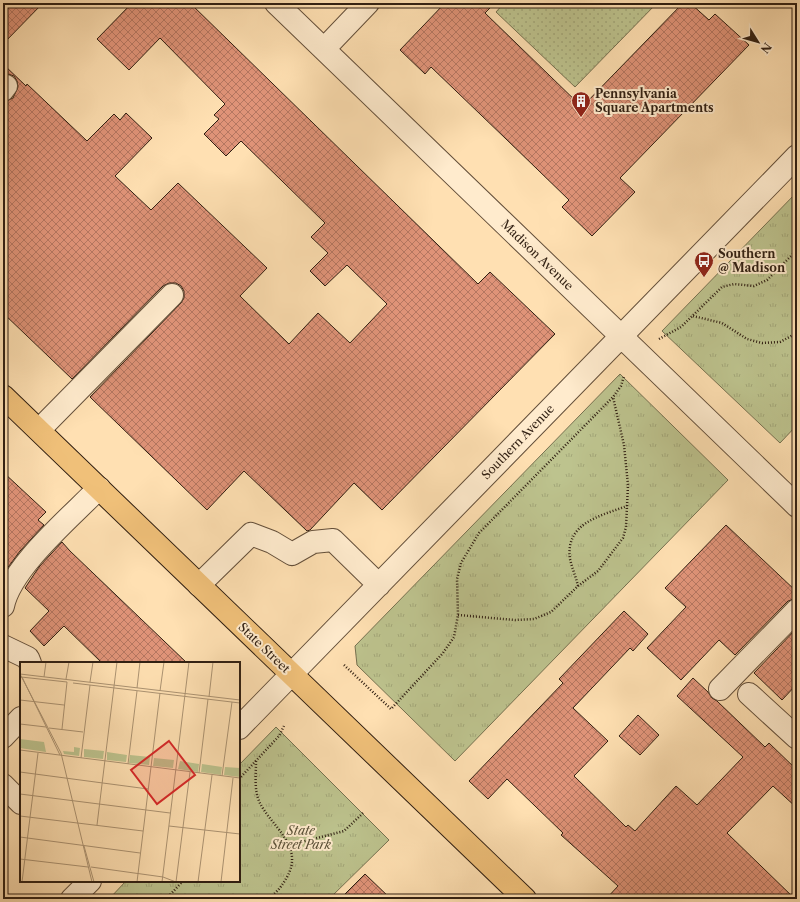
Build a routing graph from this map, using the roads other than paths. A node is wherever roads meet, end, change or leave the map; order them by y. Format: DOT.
graph roads {
  1 [pos="276,3"];
  2 [pos="368,3"];
  3 [pos="324,49"];
  4 [pos="797,156"];
  5 [pos="172,295"];
  6 [pos="621,337"];
  7 [pos="3,396"];
  8 [pos="39,430"];
  9 [pos="99,488"];
  10 [pos="797,506"];
  11 [pos="199,585"];
  12 [pos="379,585"];
  13 [pos="3,606"];
  14 [pos="797,610"];
  15 [pos="3,646"];
  16 [pos="30,662"];
  17 [pos="292,674"];
  18 [pos="720,689"];
  19 [pos="749,694"];
  20 [pos="20,719"];
  21 [pos="240,727"];
  22 [pos="3,738"];
  23 [pos="797,738"];
  24 [pos="3,785"];
  25 [pos="20,802"];
  26 [pos="89,882"];
  27 [pos="72,899"];
  28 [pos="525,899"];
  1 -- 3 [label="street, Madison Avenue"];
  2 -- 3 [label="street"];
  3 -- 6 [label="street, Madison Avenue"];
  4 -- 6 [label="street, Southern Avenue"];
  5 -- 8 [label="street"];
  6 -- 10 [label="street, Madison Avenue"];
  6 -- 12 [label="street, Southern Avenue"];
  7 -- 8 [label="main road, State Street"];
  8 -- 9 [label="main road, State Street"];
  9 -- 11 [label="main road, State Street"];
  9 -- 13 [label="street"];
  11 -- 12 [label="street"];
  11 -- 17 [label="main road, State Street"];
  12 -- 17 [label="street, Southern Avenue"];
  14 -- 18 [label="street"];
  15 -- 16 [label="street"];
  17 -- 21 [label="street, Southern Avenue"];
  17 -- 28 [label="main road, State Street"];
  19 -- 23 [label="street"];
  20 -- 22 [label="street"];
  24 -- 25 [label="street"];
  26 -- 27 [label="street"];
}
